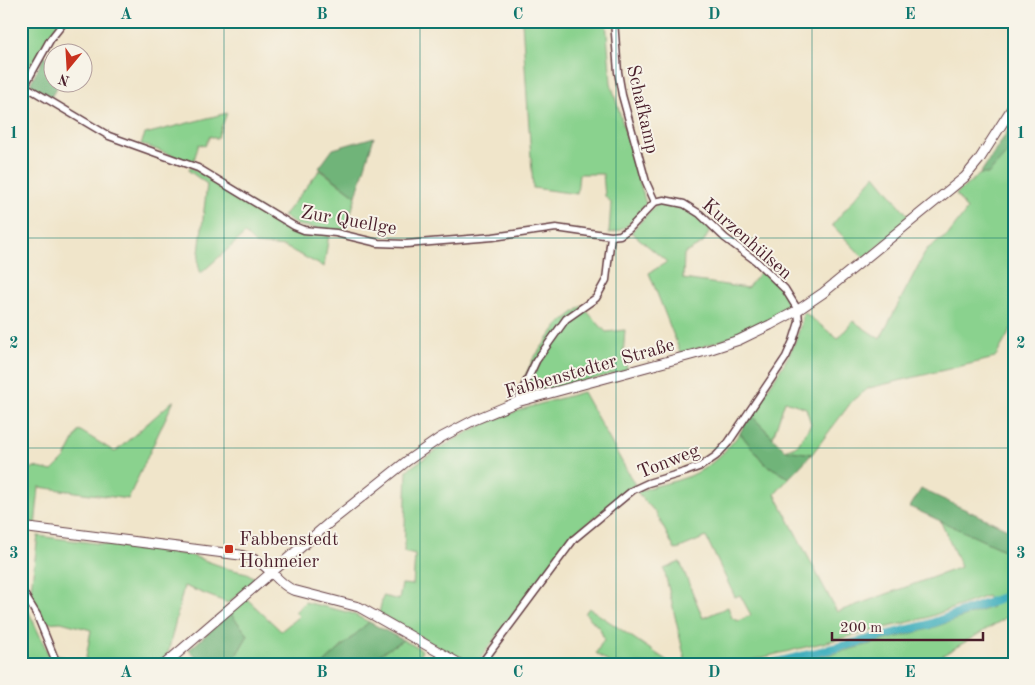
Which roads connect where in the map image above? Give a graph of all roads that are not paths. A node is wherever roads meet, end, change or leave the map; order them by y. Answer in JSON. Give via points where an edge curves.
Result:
{"nodes":[{"id":1,"x":65,"y":21,"type":"edge"},
{"id":2,"x":614,"y":21,"type":"edge"},
{"id":3,"x":23,"y":89,"type":"edge"},
{"id":4,"x":1013,"y":110,"type":"edge"},
{"id":5,"x":654,"y":202,"type":"junction"},
{"id":6,"x":611,"y":236,"type":"junction"},
{"id":7,"x":798,"y":310,"type":"junction"},
{"id":8,"x":517,"y":402,"type":"junction"},
{"id":9,"x":21,"y":527,"type":"edge"},
{"id":10,"x":271,"y":573,"type":"junction"},
{"id":11,"x":21,"y":589,"type":"edge"},
{"id":12,"x":57,"y":664,"type":"edge"},
{"id":13,"x":165,"y":664,"type":"edge"},
{"id":14,"x":460,"y":664,"type":"edge"},
{"id":15,"x":481,"y":664,"type":"edge"}],
"edges":[{"from":1,"to":3,"type":"street","via":[[50,40]]},
{"from":2,"to":5,"type":"street","name":"Schafkamp","via":[[622,95]]},
{"from":3,"to":6,"type":"street","name":"Zur Quellge","via":[[109,136],[198,168],[304,230],[336,233],[378,243],[406,244],[556,228]]},
{"from":4,"to":7,"type":"street","name":"Fabbenstedter Straße","via":[[965,177],[849,273]]},
{"from":5,"to":6,"type":"street","via":[[629,229]]},
{"from":5,"to":7,"type":"street","name":"Kurzenhülsen","via":[[664,200],[684,204],[700,214],[785,288]]},
{"from":6,"to":8,"type":"street","via":[[606,280],[596,298],[566,319],[536,361]]},
{"from":7,"to":8,"type":"street","name":"Fabbenstedter Straße","via":[[738,340],[702,352]]},
{"from":7,"to":15,"type":"street","name":"Tonweg","via":[[800,322],[786,357],[728,443],[701,466],[633,490],[574,539]]},
{"from":8,"to":10,"type":"street","name":"Fabbenstedter Straße","via":[[440,438],[406,461]]},
{"from":9,"to":10,"type":"street","via":[[240,555],[257,561]]},
{"from":10,"to":13,"type":"street","name":"Fabbenstedter Straße"},
{"from":10,"to":14,"type":"street","via":[[293,590],[359,607]]},
{"from":11,"to":12,"type":"street","via":[[37,615]]}]}
